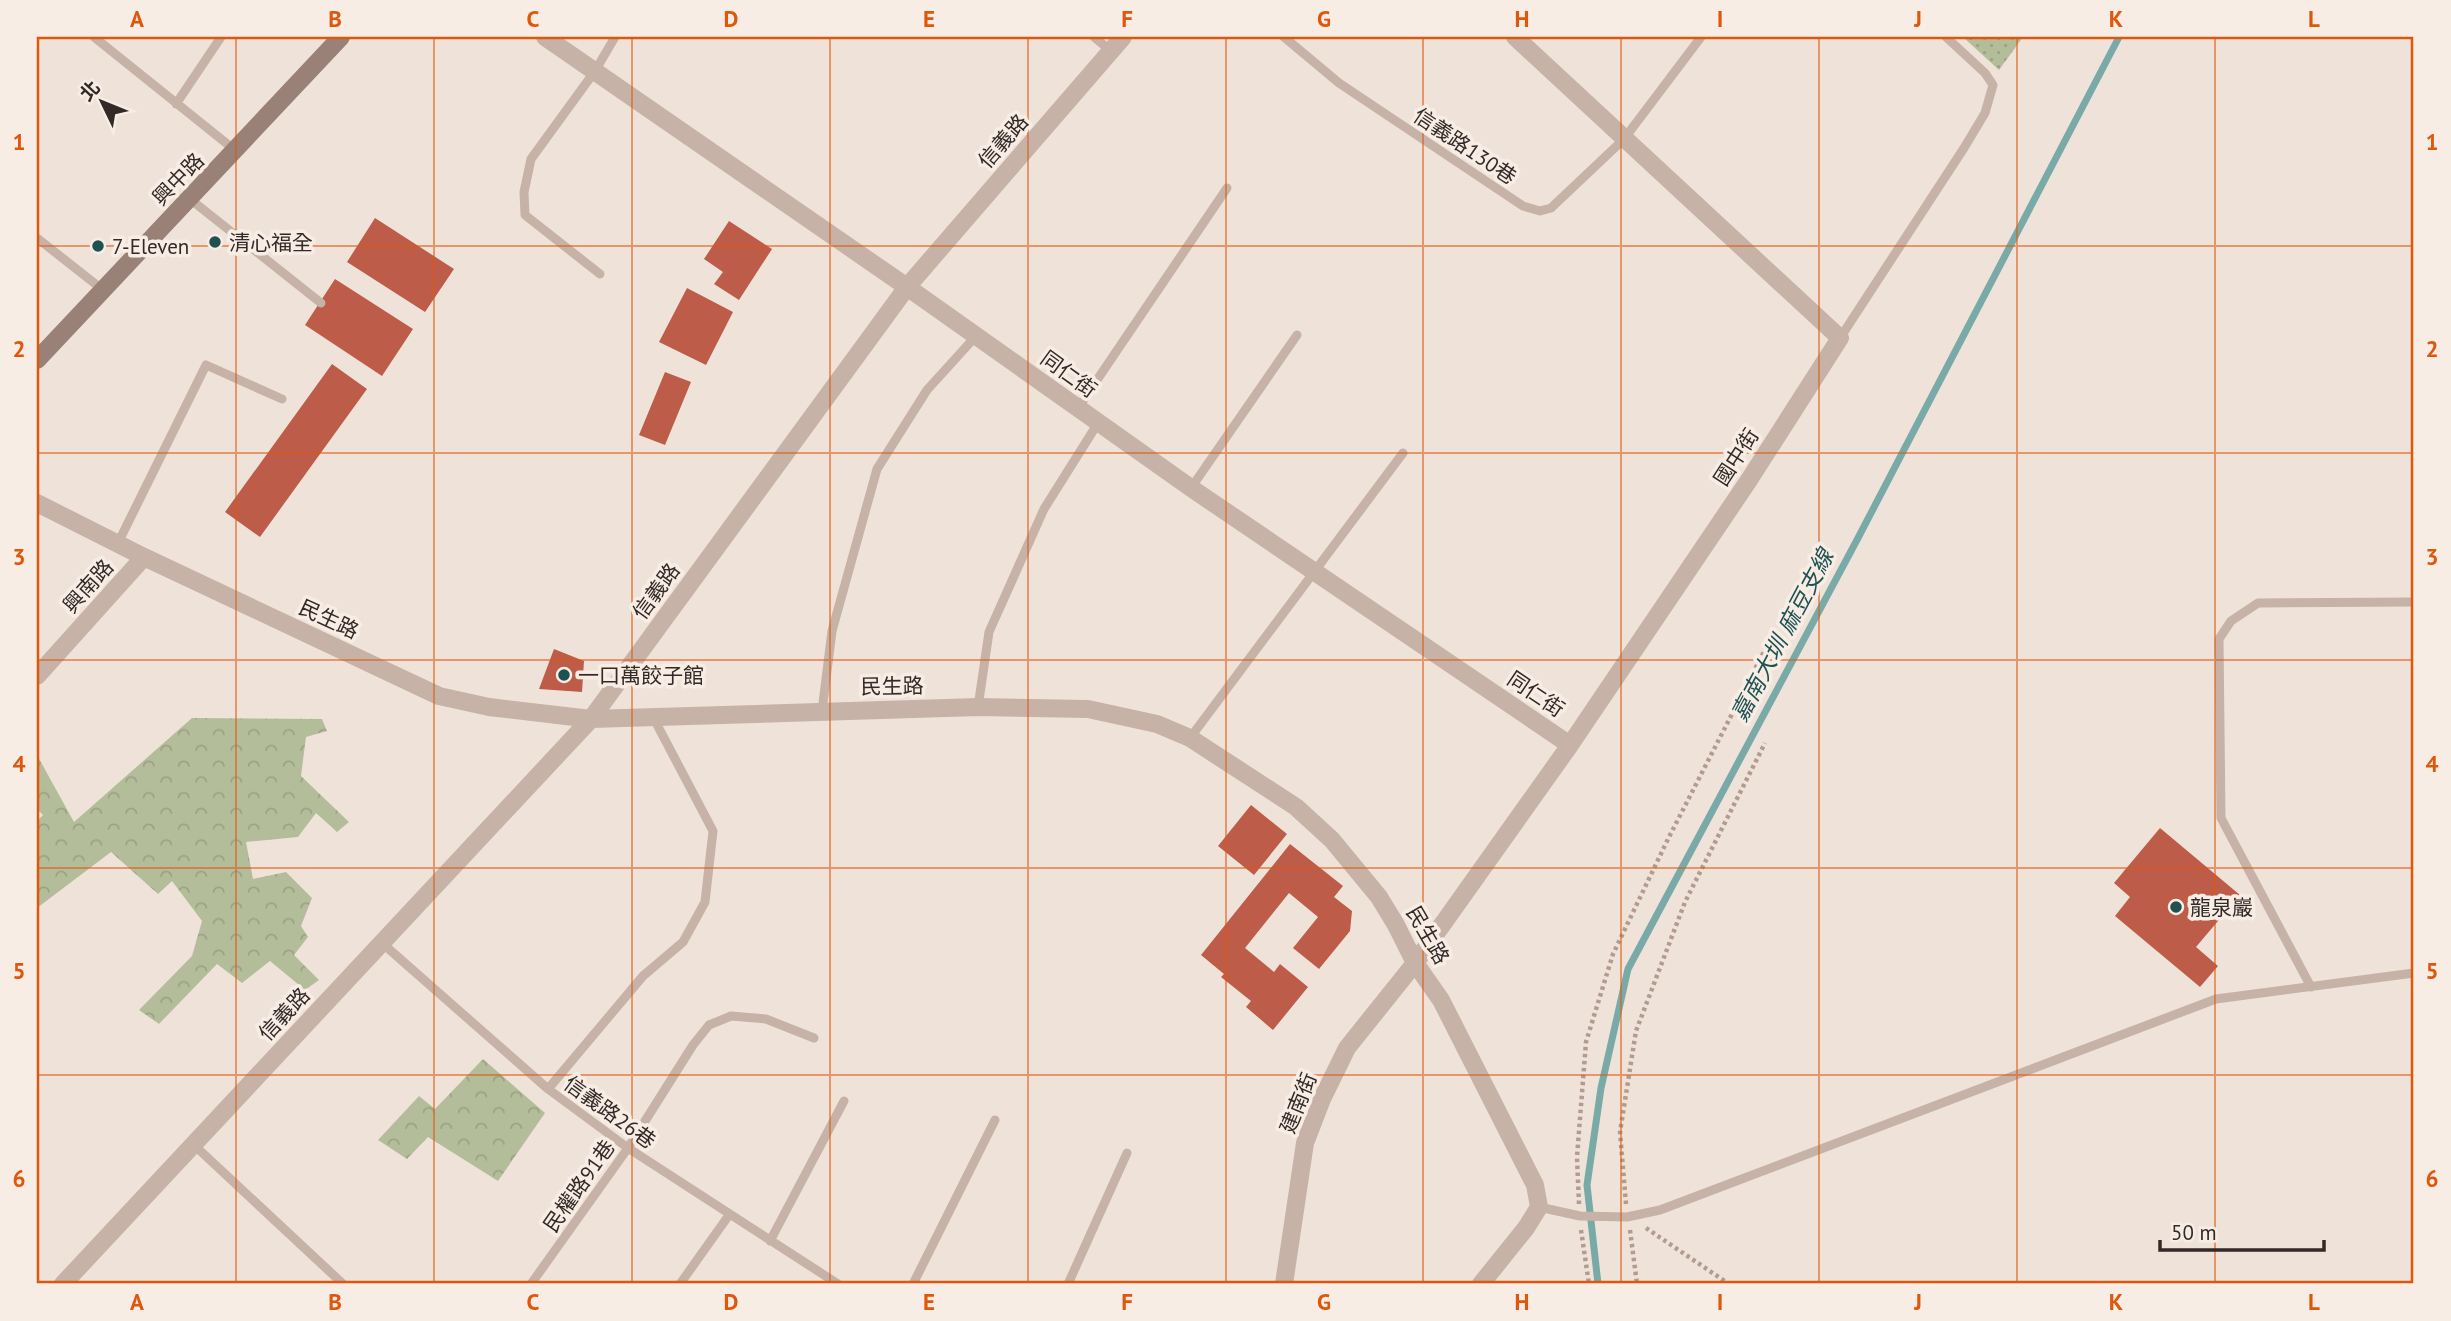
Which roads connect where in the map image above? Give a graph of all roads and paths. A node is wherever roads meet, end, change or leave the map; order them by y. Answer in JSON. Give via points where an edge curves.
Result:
{"nodes":[{"id":1,"x":94,"y":37,"type":"edge"},
{"id":2,"x":221,"y":37,"type":"edge"},
{"id":3,"x":341,"y":37,"type":"edge"},
{"id":4,"x":545,"y":37,"type":"edge"},
{"id":5,"x":615,"y":37,"type":"edge"},
{"id":6,"x":1094,"y":37,"type":"edge"},
{"id":7,"x":1123,"y":37,"type":"edge"},
{"id":8,"x":1284,"y":37,"type":"edge"},
{"id":9,"x":1515,"y":37,"type":"edge"},
{"id":10,"x":1701,"y":37,"type":"edge"},
{"id":11,"x":1946,"y":37,"type":"edge"},
{"id":12,"x":1111,"y":51,"type":"junction"},
{"id":13,"x":595,"y":71,"type":"junction"},
{"id":14,"x":176,"y":104,"type":"junction"},
{"id":15,"x":1625,"y":139,"type":"junction"},
{"id":16,"x":236,"y":151,"type":"junction"},
{"id":17,"x":1227,"y":188,"type":"dead end"},
{"id":18,"x":190,"y":199,"type":"junction"},
{"id":19,"x":37,"y":239,"type":"edge"},
{"id":20,"x":600,"y":274,"type":"dead end"},
{"id":21,"x":907,"y":286,"type":"junction"},
{"id":22,"x":103,"y":290,"type":"junction"},
{"id":23,"x":321,"y":303,"type":"dead end"},
{"id":24,"x":1297,"y":335,"type":"dead end"},
{"id":25,"x":976,"y":336,"type":"junction"},
{"id":26,"x":1840,"y":338,"type":"junction"},
{"id":27,"x":37,"y":360,"type":"edge"},
{"id":28,"x":282,"y":399,"type":"dead end"},
{"id":29,"x":1078,"y":408,"type":"junction"},
{"id":30,"x":1098,"y":423,"type":"junction"},
{"id":31,"x":1403,"y":453,"type":"dead end"},
{"id":32,"x":1191,"y":488,"type":"junction"},
{"id":33,"x":37,"y":503,"type":"edge"},
{"id":34,"x":118,"y":543,"type":"junction"},
{"id":35,"x":144,"y":557,"type":"junction"},
{"id":36,"x":1315,"y":572,"type":"junction"},
{"id":37,"x":2414,"y":603,"type":"edge"},
{"id":38,"x":1775,"y":630,"type":"dead end"},
{"id":39,"x":37,"y":676,"type":"edge"},
{"id":40,"x":978,"y":707,"type":"junction"},
{"id":41,"x":822,"y":711,"type":"junction"},
{"id":42,"x":652,"y":715,"type":"junction"},
{"id":43,"x":591,"y":719,"type":"junction"},
{"id":44,"x":1190,"y":738,"type":"junction"},
{"id":45,"x":1765,"y":743,"type":"dead end"},
{"id":46,"x":1570,"y":745,"type":"junction"},
{"id":47,"x":382,"y":943,"type":"junction"},
{"id":48,"x":1415,"y":963,"type":"junction"},
{"id":49,"x":2414,"y":973,"type":"edge"},
{"id":50,"x":2311,"y":986,"type":"junction"},
{"id":51,"x":814,"y":1038,"type":"dead end"},
{"id":52,"x":548,"y":1089,"type":"junction"},
{"id":53,"x":844,"y":1101,"type":"dead end"},
{"id":54,"x":995,"y":1120,"type":"dead end"},
{"id":55,"x":194,"y":1145,"type":"junction"},
{"id":56,"x":628,"y":1148,"type":"junction"},
{"id":57,"x":1127,"y":1153,"type":"dead end"},
{"id":58,"x":1539,"y":1207,"type":"junction"},
{"id":59,"x":729,"y":1215,"type":"junction"},
{"id":60,"x":1580,"y":1216,"type":"junction"},
{"id":61,"x":1627,"y":1217,"type":"junction"},
{"id":62,"x":770,"y":1241,"type":"junction"},
{"id":63,"x":63,"y":1284,"type":"edge"},
{"id":64,"x":343,"y":1284,"type":"edge"},
{"id":65,"x":531,"y":1284,"type":"edge"},
{"id":66,"x":680,"y":1284,"type":"edge"},
{"id":67,"x":838,"y":1284,"type":"edge"},
{"id":68,"x":913,"y":1284,"type":"edge"},
{"id":69,"x":1068,"y":1284,"type":"edge"},
{"id":70,"x":1284,"y":1284,"type":"edge"},
{"id":71,"x":1481,"y":1284,"type":"edge"},
{"id":72,"x":1589,"y":1284,"type":"edge"},
{"id":73,"x":1637,"y":1284,"type":"edge"},
{"id":74,"x":1729,"y":1284,"type":"edge"}],
"edges":[{"from":1,"to":14,"type":"lane","name":"興中路"},
{"from":2,"to":14,"type":"lane"},
{"from":3,"to":16,"type":"main road","name":"興中路"},
{"from":4,"to":13,"type":"street","name":"同仁街"},
{"from":5,"to":13,"type":"lane"},
{"from":6,"to":12,"type":"lane"},
{"from":7,"to":12,"type":"street","name":"信義路"},
{"from":8,"to":15,"type":"lane","name":"信義路130巷","via":[[1339,83],[1523,206],[1540,211],[1551,208]]},
{"from":9,"to":15,"type":"street"},
{"from":10,"to":15,"type":"lane","name":"信義路130巷"},
{"from":11,"to":26,"type":"lane","via":[[1985,73],[1993,85],[1990,101]]},
{"from":12,"to":21,"type":"street","name":"信義路"},
{"from":13,"to":20,"type":"lane","via":[[531,159],[524,192],[525,215]]},
{"from":13,"to":21,"type":"street","name":"同仁街"},
{"from":14,"to":16,"type":"lane","name":"興中路"},
{"from":15,"to":26,"type":"street"},
{"from":16,"to":18,"type":"main road","name":"興中路"},
{"from":17,"to":29,"type":"lane"},
{"from":18,"to":22,"type":"main road","name":"興中路"},
{"from":18,"to":23,"type":"lane"},
{"from":19,"to":22,"type":"lane"},
{"from":21,"to":25,"type":"street","name":"同仁街"},
{"from":21,"to":43,"type":"street","name":"信義路"},
{"from":22,"to":27,"type":"main road","name":"興中路"},
{"from":24,"to":32,"type":"lane"},
{"from":25,"to":29,"type":"street","name":"同仁街"},
{"from":25,"to":41,"type":"lane","via":[[927,390],[877,469],[832,631]]},
{"from":26,"to":46,"type":"street","name":"國中街"},
{"from":28,"to":34,"type":"lane","via":[[206,365]]},
{"from":29,"to":30,"type":"street","name":"同仁街"},
{"from":30,"to":32,"type":"street","name":"同仁街"},
{"from":30,"to":40,"type":"lane","via":[[1044,509],[989,632]]},
{"from":31,"to":36,"type":"lane"},
{"from":32,"to":36,"type":"street","name":"同仁街"},
{"from":33,"to":34,"type":"street","name":"民生路"},
{"from":34,"to":35,"type":"street","name":"民生路"},
{"from":35,"to":39,"type":"street","name":"興南路"},
{"from":35,"to":43,"type":"street","name":"民生路","via":[[439,695],[489,707]]},
{"from":36,"to":44,"type":"lane"},
{"from":36,"to":46,"type":"street","name":"同仁街"},
{"from":37,"to":50,"type":"lane","via":[[2258,603],[2231,621],[2219,639],[2221,818]]},
{"from":38,"to":60,"type":"path","via":[[1613,954],[1586,1042],[1577,1157]]},
{"from":40,"to":41,"type":"street","name":"民生路"},
{"from":40,"to":44,"type":"street","name":"民生路","via":[[1088,709],[1157,724]]},
{"from":41,"to":42,"type":"street","name":"民生路"},
{"from":42,"to":43,"type":"street","name":"民生路"},
{"from":42,"to":52,"type":"lane","via":[[713,831],[705,902],[683,942],[643,976]]},
{"from":43,"to":47,"type":"street","name":"信義路"},
{"from":44,"to":48,"type":"street","name":"民生路","via":[[1296,807],[1332,840],[1379,897]]},
{"from":45,"to":61,"type":"path","via":[[1685,902],[1636,1031],[1620,1132]]},
{"from":46,"to":48,"type":"street","name":"國中街"},
{"from":47,"to":52,"type":"lane","name":"信義路26巷"},
{"from":47,"to":55,"type":"street","name":"信義路"},
{"from":48,"to":58,"type":"street","name":"民生路","via":[[1441,1000],[1535,1185]]},
{"from":48,"to":70,"type":"street","name":"建南街","via":[[1347,1048],[1322,1099],[1305,1143]]},
{"from":49,"to":50,"type":"lane"},
{"from":50,"to":61,"type":"lane","via":[[2216,999],[1673,1205]]},
{"from":51,"to":56,"type":"lane","name":"民權路91巷","via":[[766,1019],[731,1016],[709,1025]]},
{"from":52,"to":56,"type":"lane","name":"信義路26巷"},
{"from":53,"to":62,"type":"lane"},
{"from":54,"to":68,"type":"lane"},
{"from":55,"to":63,"type":"street","name":"信義路"},
{"from":55,"to":64,"type":"lane"},
{"from":56,"to":59,"type":"lane","name":"信義路26巷"},
{"from":56,"to":65,"type":"lane","name":"民權路91巷"},
{"from":57,"to":69,"type":"lane"},
{"from":58,"to":60,"type":"lane"},
{"from":58,"to":71,"type":"street"},
{"from":59,"to":62,"type":"lane","name":"信義路26巷"},
{"from":59,"to":66,"type":"lane"},
{"from":60,"to":61,"type":"lane"},
{"from":60,"to":72,"type":"path"},
{"from":61,"to":73,"type":"path"},
{"from":61,"to":74,"type":"path"},
{"from":62,"to":67,"type":"lane","name":"信義路26巷"}]}
